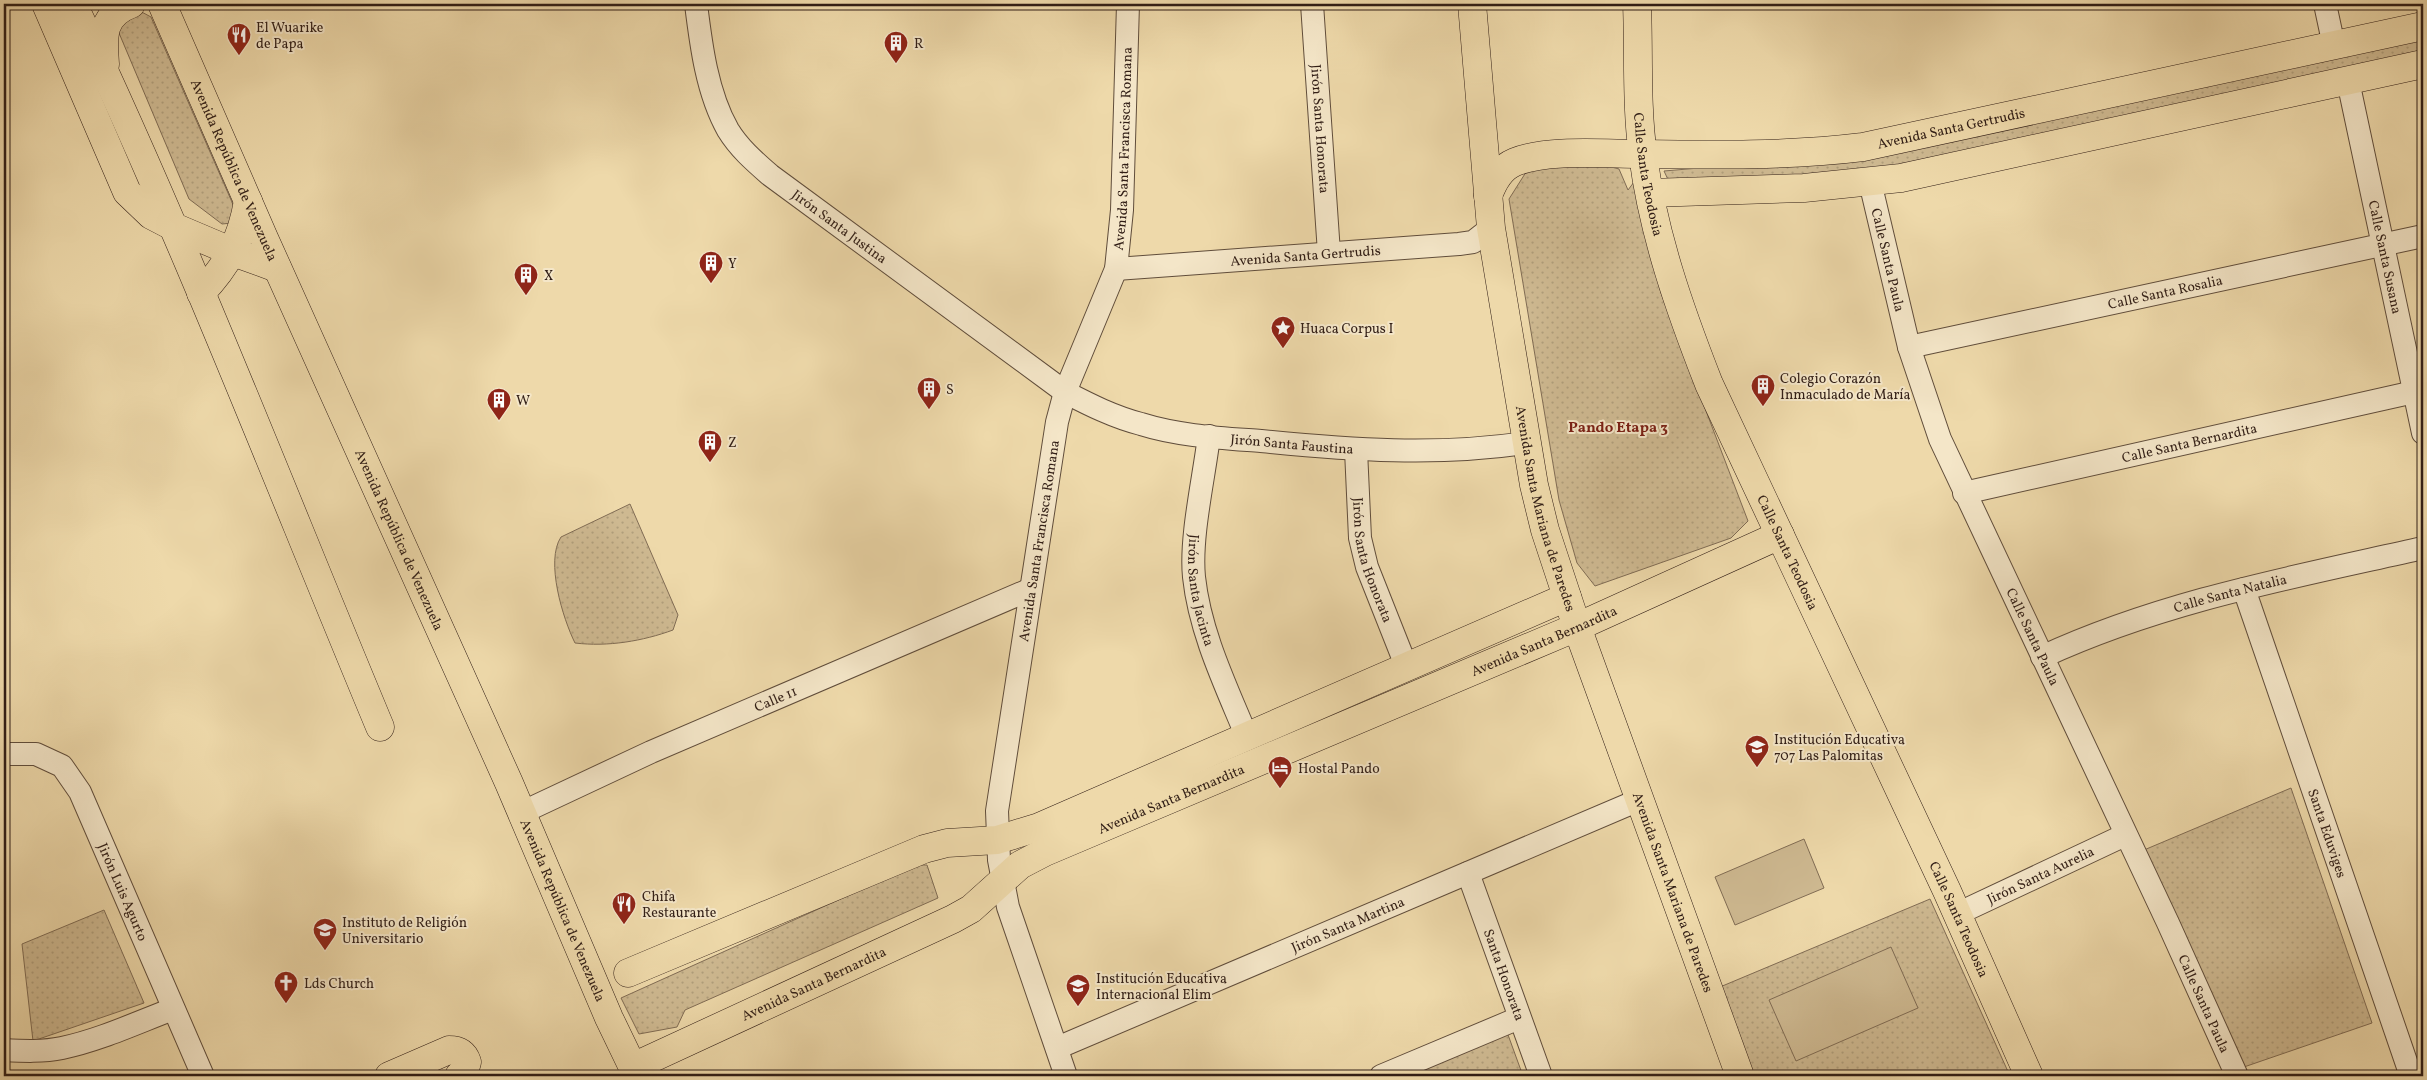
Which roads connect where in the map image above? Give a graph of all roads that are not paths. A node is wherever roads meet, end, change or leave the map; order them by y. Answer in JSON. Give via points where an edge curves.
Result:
{"nodes":[{"id":1,"x":46,"y":4,"type":"edge"},
{"id":2,"x":73,"y":4,"type":"edge"},
{"id":3,"x":131,"y":4,"type":"edge"},
{"id":4,"x":696,"y":4,"type":"edge"},
{"id":5,"x":1128,"y":4,"type":"edge"},
{"id":6,"x":1312,"y":4,"type":"edge"},
{"id":7,"x":1472,"y":4,"type":"edge"},
{"id":8,"x":1637,"y":4,"type":"edge"},
{"id":9,"x":2325,"y":4,"type":"edge"},
{"id":10,"x":159,"y":8,"type":"edge"},
{"id":11,"x":2423,"y":26,"type":"edge"},
{"id":12,"x":2334,"y":46,"type":"junction"},
{"id":13,"x":2423,"y":64,"type":"edge"},
{"id":14,"x":106,"y":71,"type":"junction"},
{"id":15,"x":2348,"y":81,"type":"junction"},
{"id":16,"x":1643,"y":154,"type":"junction"},
{"id":17,"x":1870,"y":182,"type":"junction"},
{"id":18,"x":1650,"y":194,"type":"junction"},
{"id":19,"x":1488,"y":196,"type":"junction"},
{"id":20,"x":248,"y":201,"type":"junction"},
{"id":21,"x":174,"y":227,"type":"junction"},
{"id":22,"x":1491,"y":228,"type":"junction"},
{"id":23,"x":2423,"y":236,"type":"edge"},
{"id":24,"x":2383,"y":245,"type":"junction"},
{"id":25,"x":233,"y":252,"type":"junction"},
{"id":26,"x":1329,"y":253,"type":"junction"},
{"id":27,"x":278,"y":268,"type":"junction"},
{"id":28,"x":1116,"y":269,"type":"junction"},
{"id":29,"x":201,"y":294,"type":"junction"},
{"id":30,"x":1909,"y":347,"type":"junction"},
{"id":31,"x":1065,"y":392,"type":"junction"},
{"id":32,"x":2414,"y":392,"type":"junction"},
{"id":33,"x":2423,"y":433,"type":"edge"},
{"id":34,"x":1209,"y":436,"type":"junction"},
{"id":35,"x":1526,"y":443,"type":"junction"},
{"id":36,"x":1356,"y":450,"type":"junction"},
{"id":37,"x":1964,"y":494,"type":"junction"},
{"id":38,"x":1780,"y":535,"type":"junction"},
{"id":39,"x":2423,"y":548,"type":"edge"},
{"id":40,"x":1030,"y":589,"type":"junction"},
{"id":41,"x":2244,"y":589,"type":"junction"},
{"id":42,"x":1567,"y":596,"type":"junction"},
{"id":43,"x":1577,"y":628,"type":"junction"},
{"id":44,"x":2042,"y":657,"type":"junction"},
{"id":45,"x":1407,"y":668,"type":"junction"},
{"id":46,"x":380,"y":727,"type":"dead end"},
{"id":47,"x":1247,"y":737,"type":"junction"},
{"id":48,"x":4,"y":754,"type":"edge"},
{"id":49,"x":1640,"y":800,"type":"junction"},
{"id":50,"x":521,"y":813,"type":"junction"},
{"id":51,"x":2125,"y":835,"type":"junction"},
{"id":52,"x":997,"y":840,"type":"junction"},
{"id":53,"x":1468,"y":873,"type":"junction"},
{"id":54,"x":1002,"y":880,"type":"junction"},
{"id":55,"x":1957,"y":914,"type":"junction"},
{"id":56,"x":628,"y":973,"type":"dead end"},
{"id":57,"x":172,"y":1009,"type":"junction"},
{"id":58,"x":1519,"y":1018,"type":"junction"},
{"id":59,"x":1057,"y":1048,"type":"junction"},
{"id":60,"x":4,"y":1050,"type":"edge"},
{"id":61,"x":635,"y":1072,"type":"edge"},
{"id":62,"x":203,"y":1076,"type":"edge"},
{"id":63,"x":389,"y":1076,"type":"edge"},
{"id":64,"x":459,"y":1076,"type":"edge"},
{"id":65,"x":1066,"y":1076,"type":"edge"},
{"id":66,"x":1381,"y":1076,"type":"edge"},
{"id":67,"x":1541,"y":1076,"type":"edge"},
{"id":68,"x":1740,"y":1076,"type":"edge"},
{"id":69,"x":2029,"y":1076,"type":"edge"},
{"id":70,"x":2237,"y":1076,"type":"edge"},
{"id":71,"x":2411,"y":1076,"type":"edge"}],
"edges":[{"from":1,"to":21,"type":"main road","via":[[127,192],[151,215]]},
{"from":2,"to":14,"type":"main road"},
{"from":3,"to":14,"type":"main road","via":[[111,16],[106,27]]},
{"from":4,"to":31,"type":"street","name":"Jirón Santa Justina","via":[[716,102],[729,130],[746,154]]},
{"from":5,"to":28,"type":"street","name":"Avenida Santa Francisca Romana","via":[[1122,210]]},
{"from":6,"to":26,"type":"street","name":"Jirón Santa Honorata"},
{"from":7,"to":19,"type":"main road","name":"Avenida Santa Mariana de Paredes"},
{"from":8,"to":16,"type":"main road","name":"Calle Santa Teodosia"},
{"from":9,"to":12,"type":"street"},
{"from":10,"to":20,"type":"main road","name":"Avenida República de Venezuela"},
{"from":11,"to":12,"type":"main road","name":"Avenida Santa Gertrudis"},
{"from":12,"to":16,"type":"main road","name":"Avenida Santa Gertrudis","via":[[1863,147],[1796,153]]},
{"from":13,"to":15,"type":"main road"},
{"from":14,"to":21,"type":"main road"},
{"from":15,"to":17,"type":"main road"},
{"from":15,"to":24,"type":"street","name":"Calle Santa Susana"},
{"from":16,"to":18,"type":"main road","name":"Calle Santa Teodosia"},
{"from":16,"to":19,"type":"main road","name":"Avenida Santa Gertrudis","via":[[1526,158],[1502,170]]},
{"from":17,"to":18,"type":"main road"},
{"from":17,"to":30,"type":"street","name":"Calle Santa Paula"},
{"from":18,"to":38,"type":"main road","name":"Calle Santa Teodosia","via":[[1687,329],[1709,384]]},
{"from":19,"to":22,"type":"main road","name":"Avenida Santa Mariana de Paredes"},
{"from":20,"to":25,"type":"main road"},
{"from":20,"to":27,"type":"main road","name":"Avenida República de Venezuela"},
{"from":21,"to":25,"type":"main road"},
{"from":21,"to":29,"type":"main road"},
{"from":22,"to":26,"type":"street","name":"Avenida Santa Gertrudis","via":[[1473,242]]},
{"from":22,"to":35,"type":"main road","name":"Avenida Santa Mariana de Paredes"},
{"from":23,"to":24,"type":"street","name":"Calle Santa Rosalia"},
{"from":24,"to":30,"type":"street","name":"Calle Santa Rosalia"},
{"from":24,"to":32,"type":"street","name":"Calle Santa Susana"},
{"from":25,"to":27,"type":"main road"},
{"from":25,"to":29,"type":"main road"},
{"from":26,"to":28,"type":"street","name":"Avenida Santa Gertrudis"},
{"from":27,"to":50,"type":"main road","name":"Avenida República de Venezuela"},
{"from":28,"to":31,"type":"street","name":"Avenida Santa Francisca Romana"},
{"from":29,"to":46,"type":"main road"},
{"from":30,"to":37,"type":"street","name":"Calle Santa Paula","via":[[1940,439]]},
{"from":31,"to":34,"type":"street","name":"Jirón Santa Faustina","via":[[1100,410],[1143,425]]},
{"from":31,"to":40,"type":"street","name":"Avenida Santa Francisca Romana","via":[[1057,422]]},
{"from":32,"to":33,"type":"street","name":"Calle Santa Susana"},
{"from":32,"to":37,"type":"street","name":"Calle Santa Bernardita"},
{"from":34,"to":36,"type":"street","name":"Jirón Santa Faustina"},
{"from":34,"to":47,"type":"street","name":"Jirón Santa Jacinta","via":[[1195,542],[1194,576],[1200,614]]},
{"from":35,"to":36,"type":"street","name":"Jirón Santa Faustina","via":[[1416,452]]},
{"from":35,"to":42,"type":"main road","name":"Avenida Santa Mariana de Paredes","via":[[1545,530]]},
{"from":36,"to":45,"type":"street","name":"Jirón Santa Honorata","via":[[1360,538],[1367,567]]},
{"from":37,"to":44,"type":"street","name":"Calle Santa Paula"},
{"from":38,"to":43,"type":"main road","name":"Avenida Santa Bernardita"},
{"from":38,"to":55,"type":"main road","name":"Calle Santa Teodosia"},
{"from":39,"to":41,"type":"street","name":"Calle Santa Natalia"},
{"from":40,"to":50,"type":"street","name":"Calle 11","via":[[651,752]]},
{"from":40,"to":52,"type":"street","name":"Avenida Santa Francisca Romana","via":[[997,812]]},
{"from":41,"to":44,"type":"street","name":"Calle Santa Natalia","via":[[2138,618]]},
{"from":41,"to":71,"type":"street","name":"Santa Eduviges"},
{"from":42,"to":43,"type":"main road","name":"Avenida Santa Mariana de Paredes"},
{"from":42,"to":45,"type":"main road","name":"Avenida Santa Bernardita"},
{"from":43,"to":49,"type":"main road","name":"Avenida Santa Mariana de Paredes"},
{"from":43,"to":54,"type":"main road","name":"Avenida Santa Bernardita","via":[[1045,852],[1020,865]]},
{"from":44,"to":51,"type":"street","name":"Calle Santa Paula"},
{"from":45,"to":47,"type":"main road","name":"Avenida Santa Bernardita"},
{"from":47,"to":52,"type":"main road","name":"Avenida Santa Bernardita","via":[[1039,828]]},
{"from":48,"to":57,"type":"street","name":"Jirón Luis Agurto","via":[[36,754],[62,766],[80,792]]},
{"from":49,"to":53,"type":"street","name":"Jirón Santa Martina"},
{"from":49,"to":68,"type":"main road","name":"Avenida Santa Mariana de Paredes"},
{"from":50,"to":61,"type":"main road","name":"Avenida República de Venezuela"},
{"from":51,"to":55,"type":"street","name":"Jirón Santa Aurelia"},
{"from":51,"to":70,"type":"street","name":"Calle Santa Paula"},
{"from":52,"to":54,"type":"street","name":"Avenida Santa Francisca Romana"},
{"from":52,"to":56,"type":"main road","name":"Avenida Santa Bernardita","via":[[924,848]]},
{"from":53,"to":58,"type":"street","name":"Santa Honorata"},
{"from":53,"to":59,"type":"street","name":"Jirón Santa Martina"},
{"from":54,"to":59,"type":"street","name":"Avenida Santa Francisca Romana","via":[[1016,933]]},
{"from":54,"to":61,"type":"main road","name":"Avenida Santa Bernardita","via":[[971,909],[953,919]]},
{"from":55,"to":69,"type":"main road","name":"Calle Santa Teodosia"},
{"from":57,"to":60,"type":"street","via":[[61,1048]]},
{"from":57,"to":62,"type":"street","name":"Jirón Luis Agurto"},
{"from":58,"to":66,"type":"street"},
{"from":58,"to":67,"type":"street","name":"Santa Honorata"},
{"from":59,"to":65,"type":"street","name":"Avenida Santa Francisca Romana"},
{"from":63,"to":64,"type":"main road","via":[[455,1050],[462,1052],[466,1062],[464,1072]]}]}
